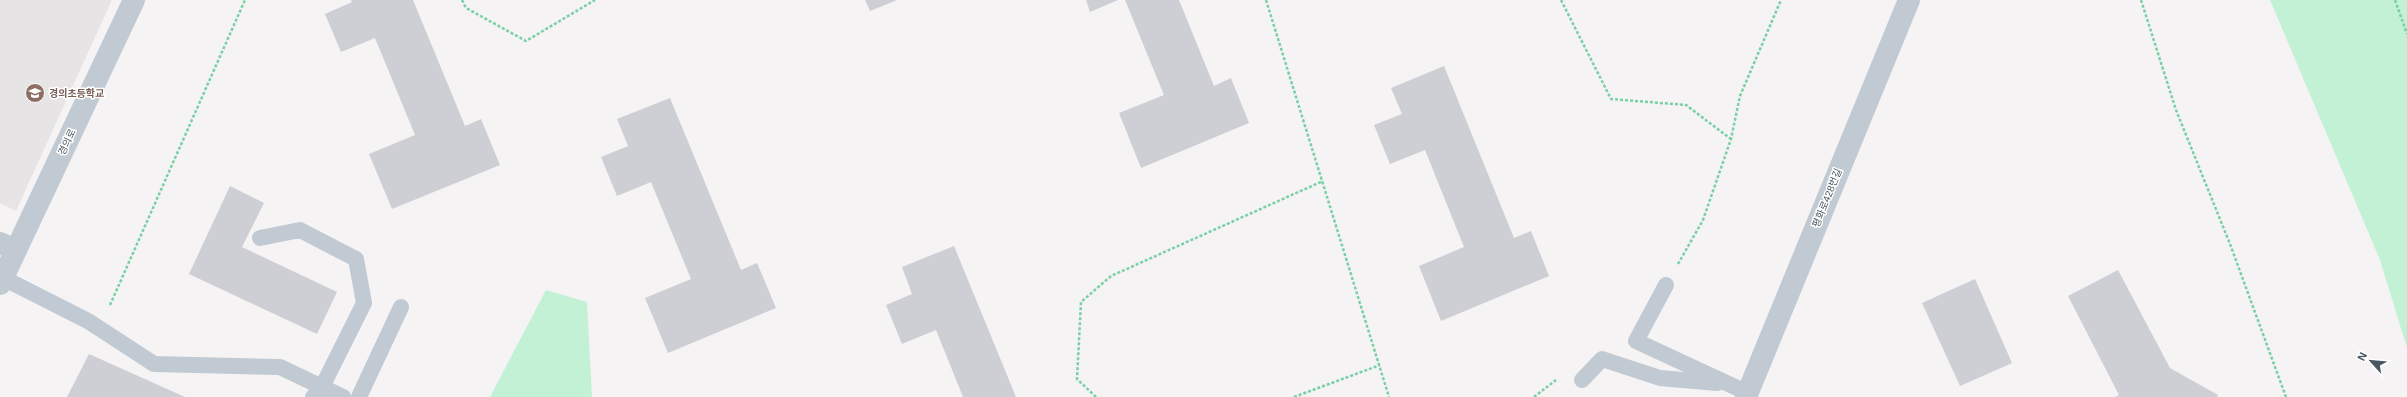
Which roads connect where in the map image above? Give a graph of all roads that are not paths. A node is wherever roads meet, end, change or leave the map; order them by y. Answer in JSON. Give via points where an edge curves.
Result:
{"nodes":[{"id":1,"x":134,"y":0,"type":"edge"},
{"id":2,"x":1909,"y":0,"type":"edge"},
{"id":3,"x":260,"y":238,"type":"dead end"},
{"id":4,"x":8,"y":247,"type":"edge"},
{"id":5,"x":1,"y":281,"type":"edge"},
{"id":6,"x":1666,"y":285,"type":"road end"},
{"id":7,"x":401,"y":307,"type":"dead end"},
{"id":8,"x":1582,"y":380,"type":"dead end"},
{"id":9,"x":318,"y":392,"type":"edge"},
{"id":10,"x":1741,"y":392,"type":"edge"},
{"id":11,"x":343,"y":397,"type":"edge"},
{"id":12,"x":359,"y":397,"type":"edge"}],
"edges":[{"from":1,"to":4,"type":"street","name":"경의로"},
{"from":2,"to":10,"type":"street","name":"평화로428번길"},
{"from":3,"to":9,"type":"lane","via":[[300,230],[356,259],[364,303]]},
{"from":4,"to":5,"type":"street","name":"경의로"},
{"from":5,"to":9,"type":"lane","via":[[100,329],[154,364],[280,367]]},
{"from":6,"to":10,"type":"lane","via":[[1636,342]]},
{"from":7,"to":12,"type":"lane"},
{"from":8,"to":10,"type":"lane","via":[[1602,359],[1660,378]]},
{"from":9,"to":11,"type":"lane"}]}
